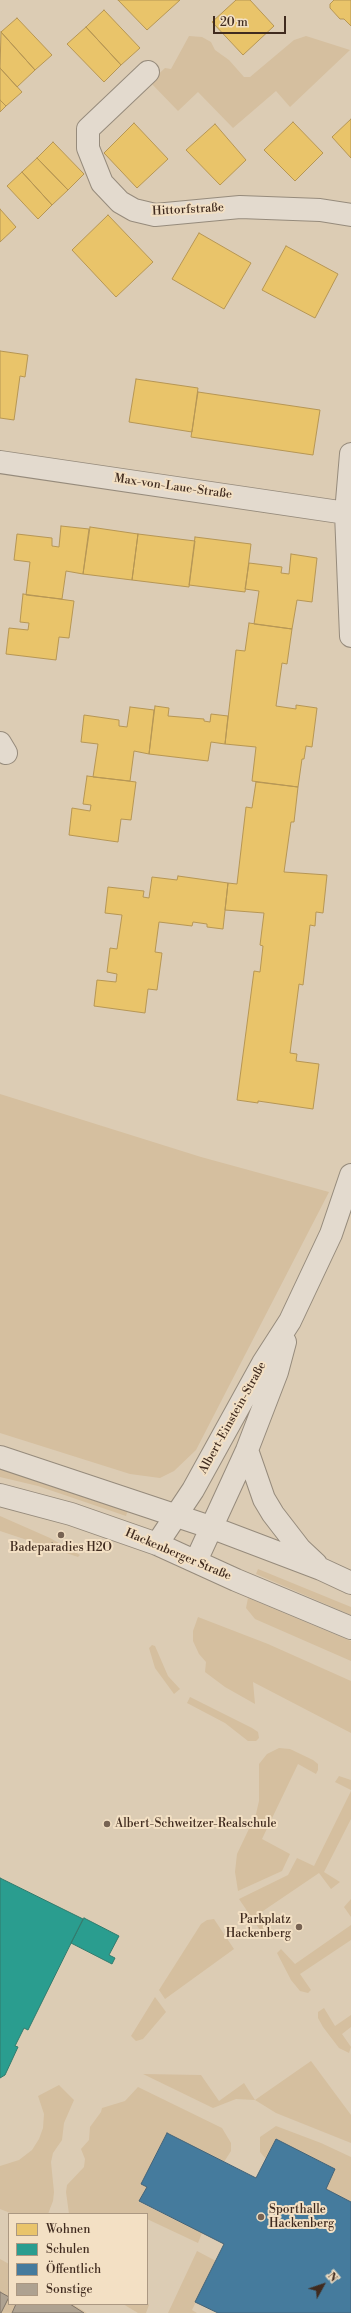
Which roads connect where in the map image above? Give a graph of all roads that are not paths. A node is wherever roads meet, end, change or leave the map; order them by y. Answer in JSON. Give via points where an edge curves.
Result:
{"nodes":[{"id":1,"x":148,"y":72,"type":"dead end"},
{"id":2,"x":351,"y":215,"type":"edge"},
{"id":3,"x":351,"y":454,"type":"edge"},
{"id":4,"x":0,"y":462,"type":"edge"},
{"id":5,"x":346,"y":513,"type":"junction"},
{"id":6,"x":351,"y":636,"type":"edge"},
{"id":7,"x":351,"y":1175,"type":"edge"},
{"id":8,"x":290,"y":1322,"type":"junction"},
{"id":9,"x":247,"y":1450,"type":"junction"},
{"id":10,"x":0,"y":1457,"type":"edge"},
{"id":11,"x":0,"y":1495,"type":"edge"},
{"id":12,"x":175,"y":1515,"type":"junction"},
{"id":13,"x":213,"y":1528,"type":"junction"},
{"id":14,"x":157,"y":1544,"type":"junction"},
{"id":15,"x":196,"y":1561,"type":"junction"},
{"id":16,"x":321,"y":1569,"type":"junction"},
{"id":17,"x":351,"y":1583,"type":"edge"},
{"id":18,"x":351,"y":1628,"type":"edge"}],
"edges":[{"from":1,"to":2,"type":"street","name":"Hittorfstraße","via":[[88,129],[88,148],[102,183],[120,202],[134,210],[155,215],[240,207],[320,210]]},
{"from":3,"to":5,"type":"street"},
{"from":4,"to":5,"type":"street","name":"Max-von-Laue-Straße"},
{"from":5,"to":6,"type":"street"},
{"from":7,"to":8,"type":"street","name":"Albert-Einstein-Straße","via":[[331,1234]]},
{"from":8,"to":9,"type":"street","name":"Albert-Einstein-Straße","via":[[277,1372]]},
{"from":8,"to":12,"type":"street","name":"Albert-Einstein-Straße","via":[[263,1363],[193,1490]]},
{"from":9,"to":13,"type":"street","name":"Albert-Einstein-Straße"},
{"from":9,"to":16,"type":"street","via":[[264,1499],[273,1514],[300,1548]]},
{"from":10,"to":12,"type":"street"},
{"from":11,"to":14,"type":"street","name":"Hackenberger Straße","via":[[71,1514]]},
{"from":12,"to":13,"type":"street"},
{"from":12,"to":14,"type":"street","name":"Albert-Einstein-Straße"},
{"from":13,"to":15,"type":"street","name":"Albert-Einstein-Straße"},
{"from":13,"to":16,"type":"street"},
{"from":14,"to":15,"type":"street","name":"Hackenberger Straße"},
{"from":15,"to":18,"type":"street","name":"Hackenberger Straße"},
{"from":16,"to":17,"type":"street"}]}
